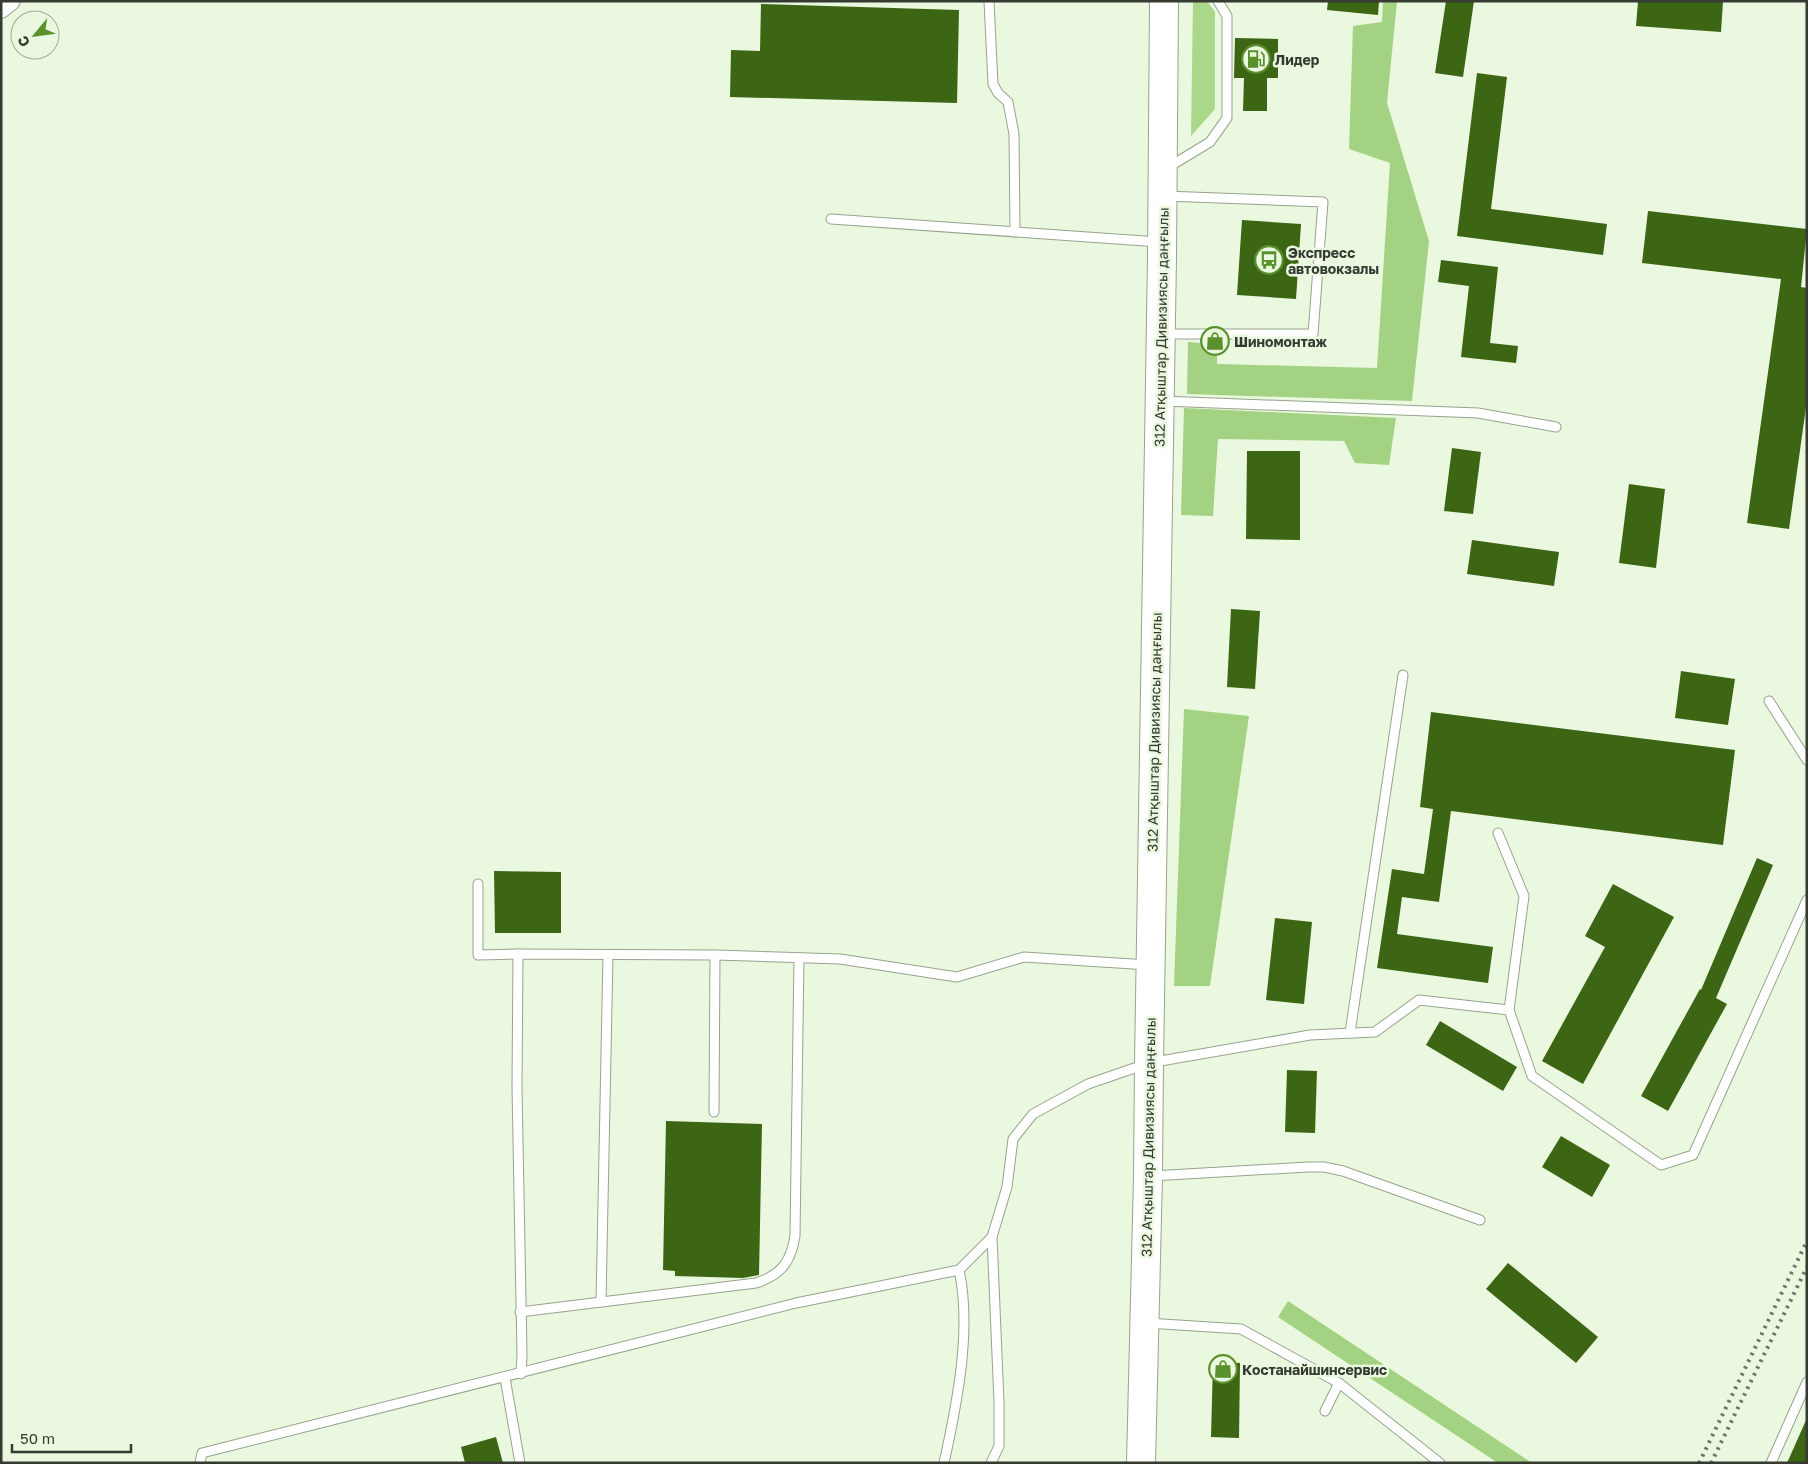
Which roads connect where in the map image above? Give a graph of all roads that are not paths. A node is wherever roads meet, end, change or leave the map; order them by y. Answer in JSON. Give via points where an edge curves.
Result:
{"nodes":[{"id":1,"x":11,"y":1,"type":"edge"},
{"id":2,"x":989,"y":1,"type":"edge"},
{"id":3,"x":1164,"y":1,"type":"edge"},
{"id":4,"x":1218,"y":1,"type":"edge"},
{"id":5,"x":1,"y":8,"type":"edge"},
{"id":6,"x":1163,"y":184,"type":"junction"},
{"id":7,"x":831,"y":220,"type":"dead end"},
{"id":8,"x":1014,"y":232,"type":"junction"},
{"id":9,"x":1162,"y":242,"type":"junction"},
{"id":10,"x":1161,"y":334,"type":"junction"},
{"id":11,"x":1160,"y":400,"type":"junction"},
{"id":12,"x":1556,"y":428,"type":"dead end"},
{"id":13,"x":1403,"y":675,"type":"dead end"},
{"id":14,"x":1769,"y":702,"type":"dead end"},
{"id":15,"x":1807,"y":760,"type":"edge"},
{"id":16,"x":1498,"y":833,"type":"dead end"},
{"id":17,"x":478,"y":884,"type":"dead end"},
{"id":18,"x":1807,"y":900,"type":"edge"},
{"id":19,"x":518,"y":954,"type":"junction"},
{"id":20,"x":608,"y":955,"type":"junction"},
{"id":21,"x":715,"y":955,"type":"junction"},
{"id":22,"x":799,"y":958,"type":"junction"},
{"id":23,"x":1150,"y":965,"type":"junction"},
{"id":24,"x":1510,"y":1010,"type":"junction"},
{"id":25,"x":1350,"y":1033,"type":"junction"},
{"id":26,"x":1149,"y":1063,"type":"junction"},
{"id":27,"x":714,"y":1112,"type":"dead end"},
{"id":28,"x":1148,"y":1176,"type":"junction"},
{"id":29,"x":1480,"y":1220,"type":"dead end"},
{"id":30,"x":992,"y":1238,"type":"junction"},
{"id":31,"x":960,"y":1270,"type":"junction"},
{"id":32,"x":601,"y":1302,"type":"junction"},
{"id":33,"x":520,"y":1312,"type":"junction"},
{"id":34,"x":1144,"y":1323,"type":"junction"},
{"id":35,"x":521,"y":1374,"type":"junction"},
{"id":36,"x":505,"y":1378,"type":"junction"},
{"id":37,"x":1807,"y":1382,"type":"edge"},
{"id":38,"x":1339,"y":1383,"type":"junction"},
{"id":39,"x":1325,"y":1411,"type":"dead end"},
{"id":40,"x":200,"y":1463,"type":"edge"},
{"id":41,"x":520,"y":1463,"type":"edge"},
{"id":42,"x":944,"y":1463,"type":"edge"},
{"id":43,"x":991,"y":1463,"type":"edge"},
{"id":44,"x":1141,"y":1463,"type":"edge"},
{"id":45,"x":1440,"y":1463,"type":"edge"},
{"id":46,"x":1771,"y":1463,"type":"edge"}],
"edges":[{"from":1,"to":5,"type":"street"},
{"from":2,"to":8,"type":"lane","via":[[994,84],[1008,102],[1014,134]]},
{"from":3,"to":6,"type":"highway","name":"312 Атқыштар Дивизиясы даңғылы"},
{"from":4,"to":6,"type":"lane","via":[[1228,16],[1226,118],[1210,142]]},
{"from":6,"to":9,"type":"highway","name":"312 Атқыштар Дивизиясы даңғылы"},
{"from":6,"to":10,"type":"lane","via":[[1323,202],[1313,334]]},
{"from":7,"to":8,"type":"lane"},
{"from":8,"to":9,"type":"lane"},
{"from":9,"to":10,"type":"highway","name":"312 Атқыштар Дивизиясы даңғылы"},
{"from":10,"to":11,"type":"highway","name":"312 Атқыштар Дивизиясы даңғылы"},
{"from":11,"to":12,"type":"lane","via":[[1478,413]]},
{"from":11,"to":23,"type":"highway","name":"312 Атқыштар Дивизиясы даңғылы"},
{"from":13,"to":25,"type":"lane"},
{"from":14,"to":15,"type":"lane"},
{"from":16,"to":24,"type":"lane","via":[[1524,896]]},
{"from":17,"to":19,"type":"lane","via":[[478,955]]},
{"from":18,"to":24,"type":"lane","via":[[1693,1155],[1661,1164],[1532,1076]]},
{"from":19,"to":20,"type":"lane"},
{"from":19,"to":33,"type":"lane"},
{"from":20,"to":21,"type":"lane"},
{"from":20,"to":32,"type":"lane"},
{"from":21,"to":22,"type":"lane"},
{"from":21,"to":27,"type":"lane"},
{"from":22,"to":23,"type":"lane","via":[[840,959],[957,977],[1024,957]]},
{"from":22,"to":32,"type":"lane","via":[[793,1250],[780,1271],[770,1279],[756,1283]]},
{"from":23,"to":26,"type":"highway","name":"312 Атқыштар Дивизиясы даңғылы"},
{"from":24,"to":25,"type":"lane","via":[[1419,1000],[1375,1032]]},
{"from":25,"to":26,"type":"lane","via":[[1310,1035]]},
{"from":26,"to":28,"type":"highway","name":"312 Атқыштар Дивизиясы даңғылы"},
{"from":26,"to":30,"type":"lane","via":[[1088,1084],[1033,1114],[1013,1139],[1006,1187]]},
{"from":28,"to":29,"type":"lane","via":[[1324,1167]]},
{"from":28,"to":34,"type":"highway","name":"312 Атқыштар Дивизиясы даңғылы"},
{"from":30,"to":31,"type":"lane"},
{"from":30,"to":43,"type":"lane","via":[[999,1446]]},
{"from":31,"to":35,"type":"lane","via":[[796,1304]]},
{"from":31,"to":42,"type":"lane","via":[[963,1351]]},
{"from":32,"to":33,"type":"lane"},
{"from":33,"to":35,"type":"lane"},
{"from":34,"to":38,"type":"lane","via":[[1241,1330]]},
{"from":34,"to":44,"type":"highway","name":"312 Атқыштар Дивизиясы даңғылы"},
{"from":35,"to":36,"type":"lane"},
{"from":36,"to":40,"type":"lane","via":[[202,1453]]},
{"from":36,"to":41,"type":"lane"},
{"from":37,"to":46,"type":"lane"},
{"from":38,"to":39,"type":"lane"},
{"from":38,"to":45,"type":"lane"}]}
